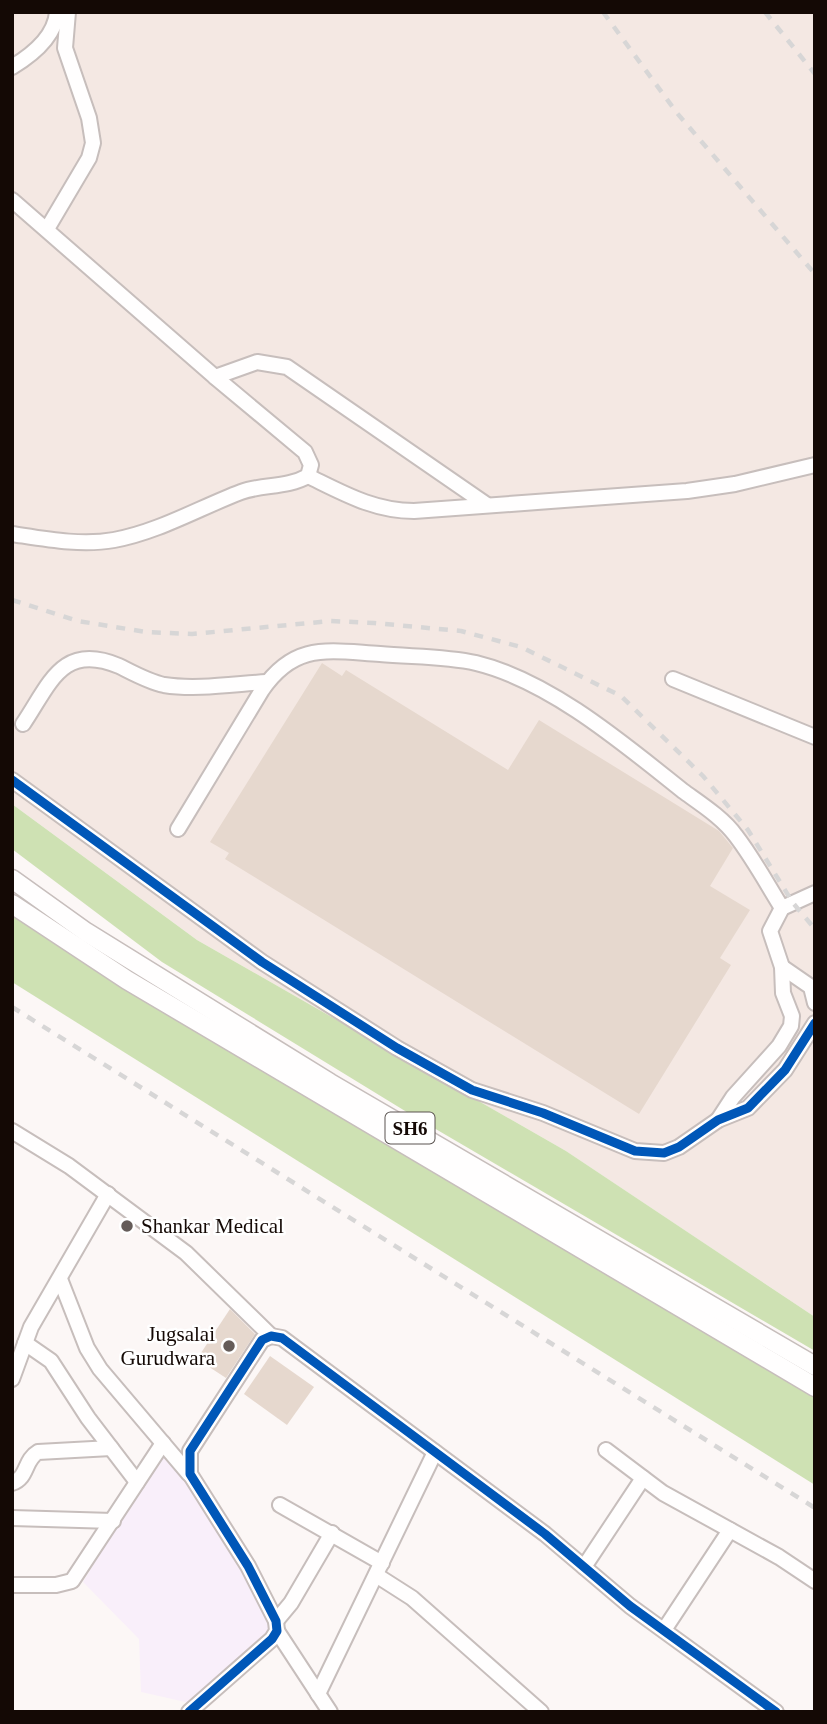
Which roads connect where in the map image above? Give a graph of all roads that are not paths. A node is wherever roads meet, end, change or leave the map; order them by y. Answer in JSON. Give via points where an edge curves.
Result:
{"nodes":[{"id":1,"x":57,"y":12,"type":"edge"},
{"id":2,"x":68,"y":12,"type":"edge"},
{"id":3,"x":12,"y":67,"type":"edge"},
{"id":4,"x":12,"y":200,"type":"edge"},
{"id":5,"x":47,"y":229,"type":"junction"},
{"id":6,"x":215,"y":377,"type":"junction"},
{"id":7,"x":815,"y":465,"type":"edge"},
{"id":8,"x":308,"y":476,"type":"junction"},
{"id":9,"x":487,"y":505,"type":"junction"},
{"id":10,"x":12,"y":534,"type":"edge"},
{"id":11,"x":673,"y":679,"type":"dead end"},
{"id":12,"x":267,"y":682,"type":"junction"},
{"id":13,"x":23,"y":724,"type":"dead end"},
{"id":14,"x":815,"y":737,"type":"edge"},
{"id":15,"x":12,"y":780,"type":"edge"},
{"id":16,"x":178,"y":829,"type":"dead end"},
{"id":17,"x":12,"y":879,"type":"edge"},
{"id":18,"x":815,"y":893,"type":"edge"},
{"id":19,"x":12,"y":904,"type":"edge"},
{"id":20,"x":782,"y":908,"type":"junction"},
{"id":21,"x":782,"y":967,"type":"junction"},
{"id":22,"x":815,"y":1003,"type":"edge"},
{"id":23,"x":815,"y":1023,"type":"edge"},
{"id":24,"x":718,"y":1120,"type":"junction"},
{"id":25,"x":12,"y":1131,"type":"edge"},
{"id":26,"x":108,"y":1194,"type":"junction"},
{"id":27,"x":60,"y":1279,"type":"junction"},
{"id":28,"x":271,"y":1336,"type":"junction"},
{"id":29,"x":25,"y":1343,"type":"junction"},
{"id":30,"x":815,"y":1366,"type":"edge"},
{"id":31,"x":12,"y":1379,"type":"edge"},
{"id":32,"x":815,"y":1387,"type":"edge"},
{"id":33,"x":163,"y":1443,"type":"junction"},
{"id":34,"x":111,"y":1448,"type":"junction"},
{"id":35,"x":606,"y":1450,"type":"dead end"},
{"id":36,"x":435,"y":1452,"type":"junction"},
{"id":37,"x":190,"y":1474,"type":"junction"},
{"id":38,"x":643,"y":1478,"type":"junction"},
{"id":39,"x":137,"y":1482,"type":"junction"},
{"id":40,"x":12,"y":1483,"type":"edge"},
{"id":41,"x":280,"y":1505,"type":"dead end"},
{"id":42,"x":12,"y":1518,"type":"edge"},
{"id":43,"x":113,"y":1521,"type":"junction"},
{"id":44,"x":730,"y":1530,"type":"junction"},
{"id":45,"x":332,"y":1534,"type":"junction"},
{"id":46,"x":584,"y":1567,"type":"junction"},
{"id":47,"x":379,"y":1569,"type":"junction"},
{"id":48,"x":815,"y":1581,"type":"edge"},
{"id":49,"x":12,"y":1585,"type":"edge"},
{"id":50,"x":276,"y":1626,"type":"junction"},
{"id":51,"x":664,"y":1630,"type":"junction"},
{"id":52,"x":318,"y":1694,"type":"junction"},
{"id":53,"x":773,"y":1711,"type":"edge"},
{"id":54,"x":189,"y":1712,"type":"edge"},
{"id":55,"x":330,"y":1712,"type":"edge"},
{"id":56,"x":541,"y":1712,"type":"edge"}],
"edges":[{"from":1,"to":3,"type":"street","via":[[56,26],[30,56]]},
{"from":2,"to":5,"type":"street","via":[[65,48],[93,143],[89,158]]},
{"from":4,"to":5,"type":"street"},
{"from":5,"to":6,"type":"street"},
{"from":6,"to":8,"type":"street","via":[[306,452],[311,465]]},
{"from":6,"to":9,"type":"street","via":[[257,362],[287,367]]},
{"from":7,"to":9,"type":"street","via":[[735,485],[687,491]]},
{"from":8,"to":9,"type":"street","via":[[392,511]]},
{"from":8,"to":10,"type":"street","via":[[242,492],[115,540],[82,543]]},
{"from":11,"to":14,"type":"street"},
{"from":12,"to":13,"type":"street","via":[[160,684],[105,661],[74,659],[60,670]]},
{"from":12,"to":16,"type":"street"},
{"from":12,"to":20,"type":"street","via":[[288,660],[309,652],[331,651],[449,659],[509,674],[622,742],[715,816],[735,834]]},
{"from":15,"to":24,"type":"street","via":[[262,962],[471,1090],[649,1154],[679,1147]]},
{"from":17,"to":30,"type":"main road","number":"SH6","via":[[86,932],[330,1083]]},
{"from":18,"to":20,"type":"street"},
{"from":19,"to":32,"type":"main road","number":"SH6","via":[[127,980]]},
{"from":20,"to":21,"type":"street","via":[[770,931]]},
{"from":21,"to":22,"type":"street","via":[[811,987]]},
{"from":21,"to":24,"type":"street","via":[[791,1026]]},
{"from":23,"to":24,"type":"street","via":[[768,1090],[748,1108]]},
{"from":25,"to":26,"type":"street"},
{"from":26,"to":27,"type":"street"},
{"from":26,"to":28,"type":"street","via":[[186,1253]]},
{"from":27,"to":29,"type":"street"},
{"from":27,"to":33,"type":"street","via":[[100,1369]]},
{"from":28,"to":36,"type":"street","via":[[282,1338]]},
{"from":28,"to":37,"type":"street","via":[[262,1340],[190,1451]]},
{"from":29,"to":31,"type":"street"},
{"from":29,"to":34,"type":"street","via":[[51,1361]]},
{"from":33,"to":37,"type":"street"},
{"from":33,"to":39,"type":"street"},
{"from":34,"to":39,"type":"street"},
{"from":34,"to":40,"type":"street","via":[[38,1452],[32,1455],[23,1477]]},
{"from":35,"to":38,"type":"street"},
{"from":36,"to":46,"type":"street"},
{"from":36,"to":47,"type":"street"},
{"from":37,"to":50,"type":"street","via":[[248,1566]]},
{"from":38,"to":44,"type":"street"},
{"from":38,"to":46,"type":"street"},
{"from":39,"to":43,"type":"street"},
{"from":41,"to":45,"type":"street"},
{"from":42,"to":43,"type":"street"},
{"from":43,"to":49,"type":"street","via":[[72,1581]]},
{"from":44,"to":48,"type":"street"},
{"from":44,"to":51,"type":"street"},
{"from":45,"to":47,"type":"street"},
{"from":45,"to":50,"type":"street"},
{"from":46,"to":51,"type":"street"},
{"from":47,"to":52,"type":"street"},
{"from":47,"to":56,"type":"street"},
{"from":50,"to":52,"type":"street"},
{"from":50,"to":54,"type":"street","via":[[272,1639]]},
{"from":51,"to":53,"type":"street"},
{"from":52,"to":55,"type":"street"}]}
